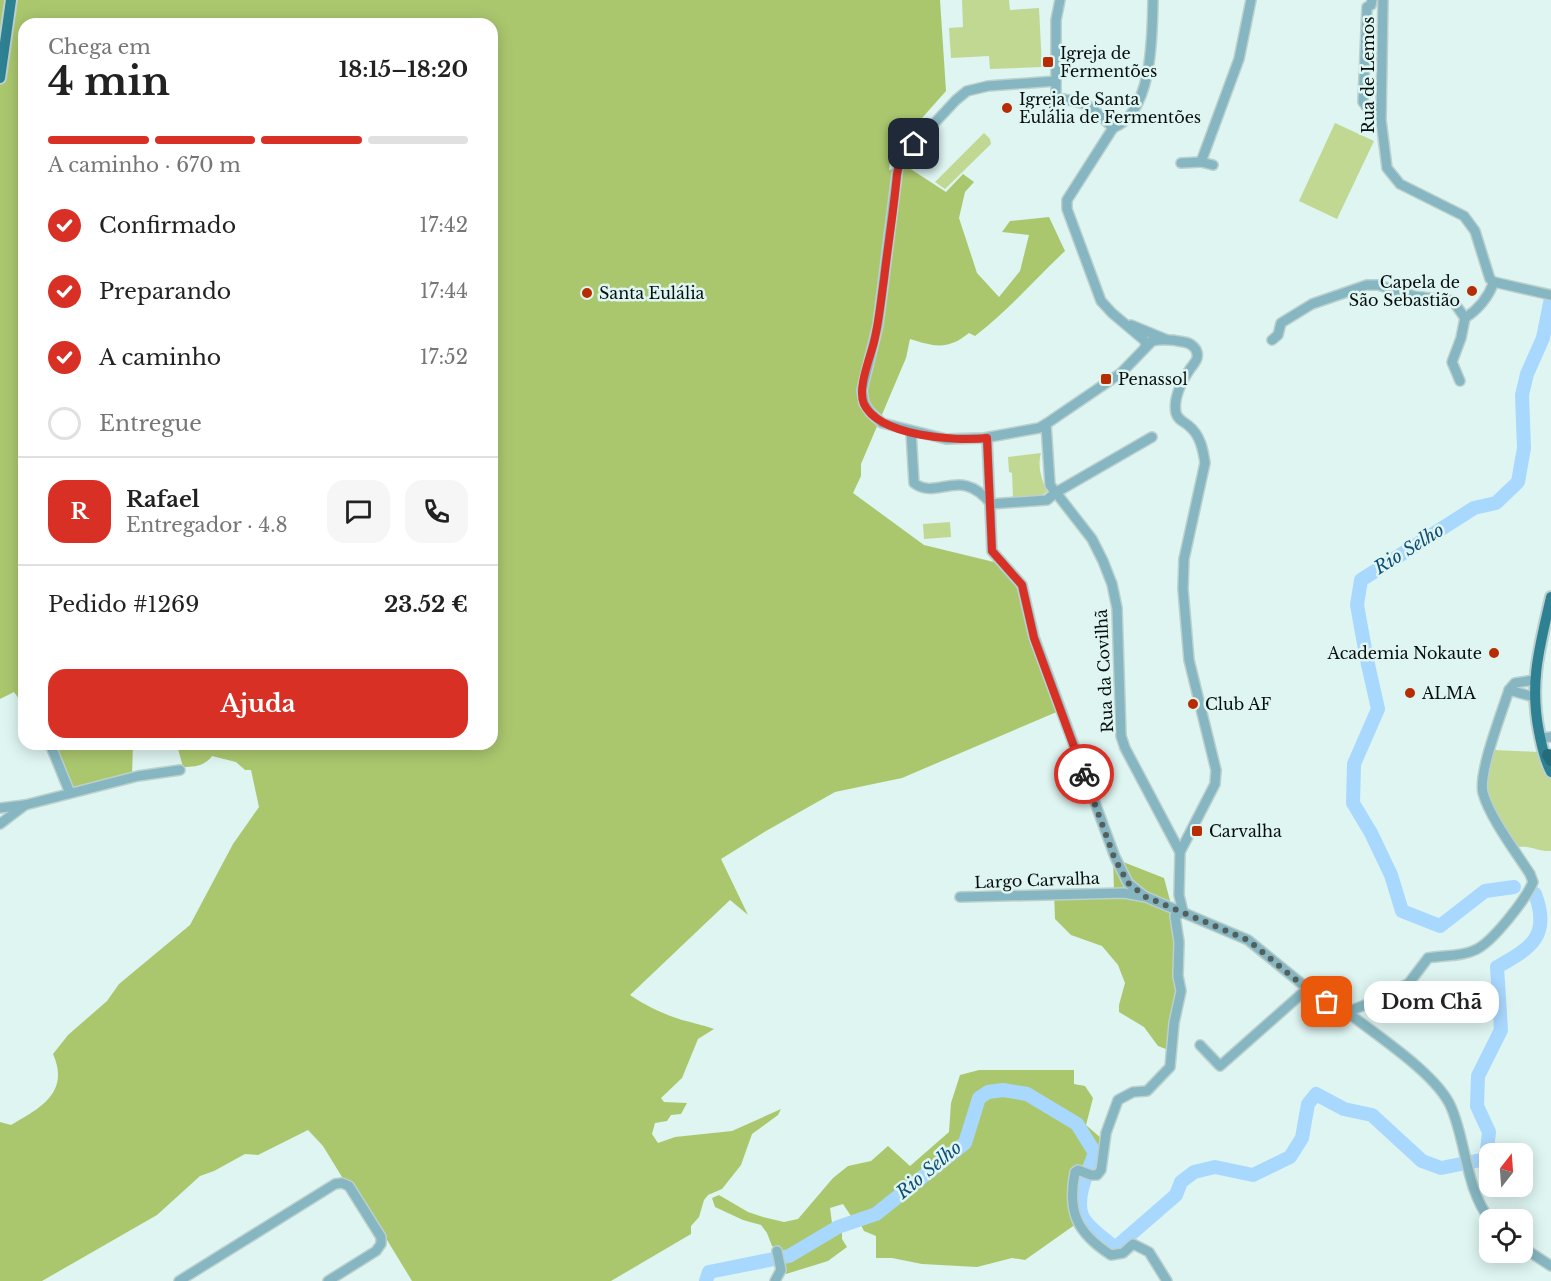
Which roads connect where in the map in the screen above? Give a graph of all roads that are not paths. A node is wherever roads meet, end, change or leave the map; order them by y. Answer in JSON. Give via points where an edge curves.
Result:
{"nodes":[{"id":1,"x":11,"y":0,"type":"edge"},
{"id":2,"x":1060,"y":0,"type":"edge"},
{"id":3,"x":1153,"y":0,"type":"edge"},
{"id":4,"x":1251,"y":0,"type":"edge"},
{"id":5,"x":1372,"y":0,"type":"edge"},
{"id":6,"x":1383,"y":0,"type":"edge"},
{"id":7,"x":0,"y":78,"type":"edge"},
{"id":8,"x":1056,"y":81,"type":"junction"},
{"id":9,"x":1381,"y":107,"type":"junction"},
{"id":10,"x":1113,"y":128,"type":"junction"},
{"id":11,"x":1201,"y":162,"type":"junction"},
{"id":12,"x":1181,"y":163,"type":"dead end"},
{"id":13,"x":1213,"y":165,"type":"dead end"},
{"id":14,"x":1492,"y":281,"type":"junction"},
{"id":15,"x":1547,"y":295,"type":"edge"},
{"id":16,"x":1465,"y":318,"type":"junction"},
{"id":17,"x":1123,"y":322,"type":"junction"},
{"id":18,"x":1167,"y":340,"type":"junction"},
{"id":19,"x":1272,"y":340,"type":"dead end"},
{"id":20,"x":1145,"y":347,"type":"junction"},
{"id":21,"x":1460,"y":381,"type":"dead end"},
{"id":22,"x":1046,"y":424,"type":"junction"},
{"id":23,"x":911,"y":431,"type":"junction"},
{"id":24,"x":1152,"y":437,"type":"dead end"},
{"id":25,"x":987,"y":438,"type":"junction"},
{"id":26,"x":1055,"y":493,"type":"junction"},
{"id":27,"x":991,"y":504,"type":"junction"},
{"id":28,"x":1551,"y":597,"type":"edge"},
{"id":29,"x":1534,"y":680,"type":"junction"},
{"id":30,"x":1509,"y":690,"type":"junction"},
{"id":31,"x":1534,"y":697,"type":"junction"},
{"id":32,"x":1546,"y":738,"type":"edge"},
{"id":33,"x":52,"y":750,"type":"edge"},
{"id":34,"x":1550,"y":759,"type":"edge"},
{"id":35,"x":180,"y":770,"type":"dead end"},
{"id":36,"x":1551,"y":772,"type":"edge"},
{"id":37,"x":70,"y":793,"type":"junction"},
{"id":38,"x":25,"y":805,"type":"junction"},
{"id":39,"x":0,"y":808,"type":"edge"},
{"id":40,"x":0,"y":824,"type":"edge"},
{"id":41,"x":1180,"y":852,"type":"junction"},
{"id":42,"x":960,"y":897,"type":"dead end"},
{"id":43,"x":1146,"y":897,"type":"junction"},
{"id":44,"x":1183,"y":912,"type":"junction"},
{"id":45,"x":1307,"y":989,"type":"junction"},
{"id":46,"x":1347,"y":1012,"type":"junction"},
{"id":47,"x":1200,"y":1045,"type":"dead end"},
{"id":48,"x":1483,"y":1209,"type":"edge"},
{"id":49,"x":777,"y":1251,"type":"dead end"},
{"id":50,"x":1533,"y":1254,"type":"edge"},
{"id":51,"x":1551,"y":1266,"type":"edge"},
{"id":52,"x":179,"y":1281,"type":"edge"},
{"id":53,"x":328,"y":1281,"type":"edge"},
{"id":54,"x":775,"y":1281,"type":"edge"},
{"id":55,"x":1167,"y":1281,"type":"edge"}],
"edges":[{"from":1,"to":7,"type":"main road"},
{"from":2,"to":8,"type":"street","via":[[1056,20]]},
{"from":3,"to":10,"type":"street","via":[[1147,80],[1124,124]]},
{"from":4,"to":11,"type":"street","via":[[1239,59]]},
{"from":5,"to":9,"type":"street","via":[[1367,7],[1363,102],[1371,108]]},
{"from":6,"to":9,"type":"street","name":"Rua de Lemos"},
{"from":8,"to":10,"type":"street","via":[[1056,98],[1086,103]]},
{"from":8,"to":23,"type":"street","via":[[967,91],[900,160],[878,325],[862,390],[864,403],[882,423]]},
{"from":9,"to":14,"type":"street","name":"Rua de Lemos","via":[[1389,171],[1400,184],[1464,216],[1475,231]]},
{"from":10,"to":17,"type":"street","via":[[1071,191],[1066,209],[1101,301]]},
{"from":11,"to":12,"type":"street"},
{"from":11,"to":13,"type":"street"},
{"from":14,"to":15,"type":"street"},
{"from":14,"to":16,"type":"street","via":[[1490,292],[1477,310]]},
{"from":16,"to":19,"type":"street","via":[[1453,302],[1367,285],[1312,304],[1281,323]]},
{"from":16,"to":21,"type":"street","via":[[1452,362]]},
{"from":17,"to":18,"type":"street"},
{"from":17,"to":20,"type":"street","via":[[1144,340]]},
{"from":18,"to":20,"type":"street","via":[[1152,341]]},
{"from":18,"to":41,"type":"street","via":[[1187,342],[1197,352],[1180,388],[1176,411],[1198,437],[1205,463],[1184,559],[1183,589],[1189,660],[1216,770],[1215,784]]},
{"from":20,"to":22,"type":"street","via":[[1121,373]]},
{"from":22,"to":25,"type":"street"},
{"from":22,"to":26,"type":"street","via":[[1050,485]]},
{"from":23,"to":25,"type":"street","via":[[946,439]]},
{"from":23,"to":27,"type":"street","via":[[915,483],[926,488],[973,487]]},
{"from":24,"to":26,"type":"street"},
{"from":25,"to":27,"type":"street"},
{"from":26,"to":27,"type":"street","via":[[1047,500]]},
{"from":26,"to":41,"type":"street","name":"Rua da Covilhã","via":[[1092,539],[1112,584],[1117,608],[1121,736]]},
{"from":27,"to":43,"type":"street","via":[[992,551],[1022,585],[1034,638],[1114,857],[1128,883]]},
{"from":28,"to":29,"type":"main road"},
{"from":29,"to":30,"type":"street","via":[[1515,683]]},
{"from":29,"to":31,"type":"main road"},
{"from":30,"to":31,"type":"street"},
{"from":30,"to":46,"type":"street","via":[[1483,792],[1530,874],[1533,882],[1528,894],[1477,950],[1428,958],[1409,982]]},
{"from":31,"to":32,"type":"main road"},
{"from":32,"to":34,"type":"main road"},
{"from":32,"to":36,"type":"main road","via":[[1543,754]]},
{"from":33,"to":37,"type":"street"},
{"from":35,"to":37,"type":"street"},
{"from":37,"to":38,"type":"street"},
{"from":38,"to":39,"type":"street"},
{"from":38,"to":40,"type":"street"},
{"from":41,"to":44,"type":"street","via":[[1179,895]]},
{"from":42,"to":43,"type":"street","name":"Largo Carvalha","via":[[1124,893]]},
{"from":43,"to":44,"type":"street","name":"Largo Carvalha"},
{"from":44,"to":45,"type":"street","name":"Largo Carvalha","via":[[1248,940]]},
{"from":44,"to":55,"type":"street","via":[[1175,916],[1181,991],[1170,1067],[1147,1091],[1133,1092],[1118,1100],[1106,1133],[1101,1170],[1097,1174],[1075,1172],[1072,1202],[1074,1217],[1102,1249],[1111,1255],[1123,1253],[1133,1244],[1149,1252]]},
{"from":45,"to":46,"type":"street","name":"Largo Carvalha"},
{"from":45,"to":47,"type":"street","via":[[1220,1066]]},
{"from":46,"to":48,"type":"street","name":"Largo Carvalha","via":[[1430,1077],[1443,1092]]},
{"from":49,"to":54,"type":"street","via":[[781,1269]]},
{"from":50,"to":51,"type":"street"},
{"from":52,"to":53,"type":"street","via":[[342,1183],[349,1186],[381,1237],[381,1244]]}]}
